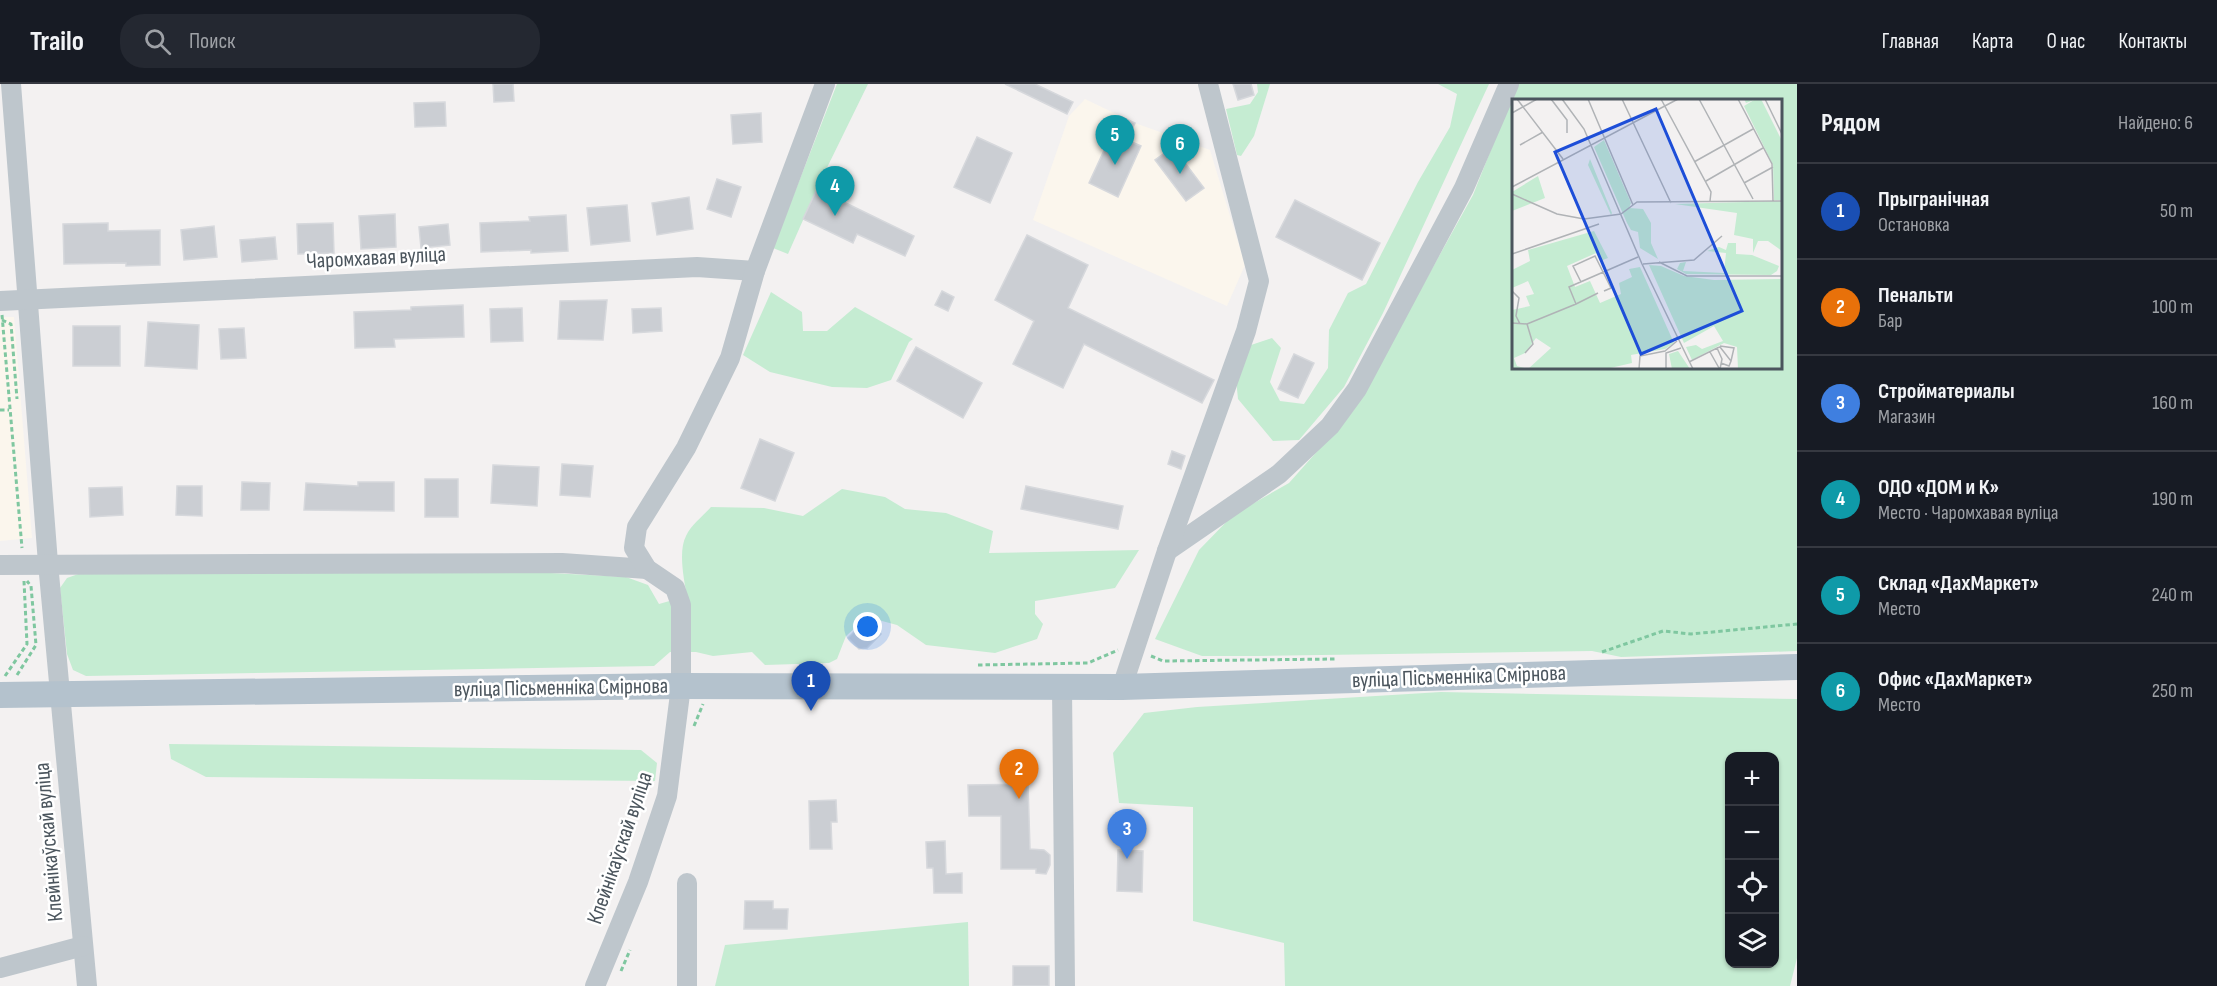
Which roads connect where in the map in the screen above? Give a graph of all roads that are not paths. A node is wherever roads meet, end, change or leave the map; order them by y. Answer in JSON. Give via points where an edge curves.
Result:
{"nodes":[{"id":1,"x":11,"y":84,"type":"edge"},
{"id":2,"x":825,"y":84,"type":"edge"},
{"id":3,"x":1208,"y":84,"type":"edge"},
{"id":4,"x":1509,"y":84,"type":"edge"},
{"id":5,"x":755,"y":271,"type":"junction"},
{"id":6,"x":27,"y":299,"type":"junction"},
{"id":7,"x":1,"y":307,"type":"edge"},
{"id":8,"x":1167,"y":551,"type":"junction"},
{"id":9,"x":48,"y":563,"type":"junction"},
{"id":10,"x":0,"y":565,"type":"edge"},
{"id":11,"x":647,"y":569,"type":"junction"},
{"id":12,"x":1797,"y":667,"type":"edge"},
{"id":13,"x":6,"y":683,"type":"edge"},
{"id":14,"x":681,"y":686,"type":"junction"},
{"id":15,"x":1062,"y":687,"type":"junction"},
{"id":16,"x":1122,"y":687,"type":"junction"},
{"id":17,"x":60,"y":694,"type":"junction"},
{"id":18,"x":687,"y":883,"type":"dead end"},
{"id":19,"x":83,"y":946,"type":"junction"},
{"id":20,"x":0,"y":968,"type":"edge"},
{"id":21,"x":597,"y":985,"type":"edge"},
{"id":22,"x":87,"y":986,"type":"edge"},
{"id":23,"x":687,"y":986,"type":"edge"},
{"id":24,"x":1065,"y":986,"type":"edge"}],
"edges":[{"from":1,"to":6,"type":"street","name":"Клейнікаўскай вуліца"},
{"from":2,"to":5,"type":"street"},
{"from":3,"to":8,"type":"street","via":[[1259,281],[1246,331]]},
{"from":4,"to":8,"type":"street","via":[[1464,188],[1357,389],[1330,426],[1279,474]]},
{"from":5,"to":6,"type":"street","name":"Чаромхавая вуліца","via":[[697,267]]},
{"from":5,"to":11,"type":"street","via":[[730,358],[686,448],[637,527],[634,548]]},
{"from":6,"to":7,"type":"street","name":"Чаромхавая вуліца"},
{"from":6,"to":9,"type":"street","name":"Клейнікаўскай вуліца"},
{"from":8,"to":16,"type":"street"},
{"from":9,"to":10,"type":"street"},
{"from":9,"to":11,"type":"street","via":[[562,562]]},
{"from":9,"to":17,"type":"street","name":"Клейнікаўскай вуліца"},
{"from":11,"to":14,"type":"street","name":"Клейнікаўскай вуліца","via":[[675,588],[681,605]]},
{"from":12,"to":16,"type":"main road","name":"вуліца Пісьменніка Смірнова"},
{"from":13,"to":17,"type":"main road","name":"вуліца Пісьменніка Смірнова"},
{"from":14,"to":15,"type":"main road","name":"вуліца Пісьменніка Смірнова"},
{"from":14,"to":17,"type":"main road","name":"вуліца Пісьменніка Смірнова"},
{"from":14,"to":21,"type":"street","name":"Клейнікаўскай вуліца","via":[[667,795]]},
{"from":15,"to":16,"type":"main road","name":"вуліца Пісьменніка Смірнова"},
{"from":15,"to":24,"type":"street"},
{"from":17,"to":19,"type":"street","name":"Клейнікаўскай вуліца"},
{"from":18,"to":23,"type":"street"},
{"from":19,"to":20,"type":"street"},
{"from":19,"to":22,"type":"street","name":"Клейнікаўскай вуліца"}]}
